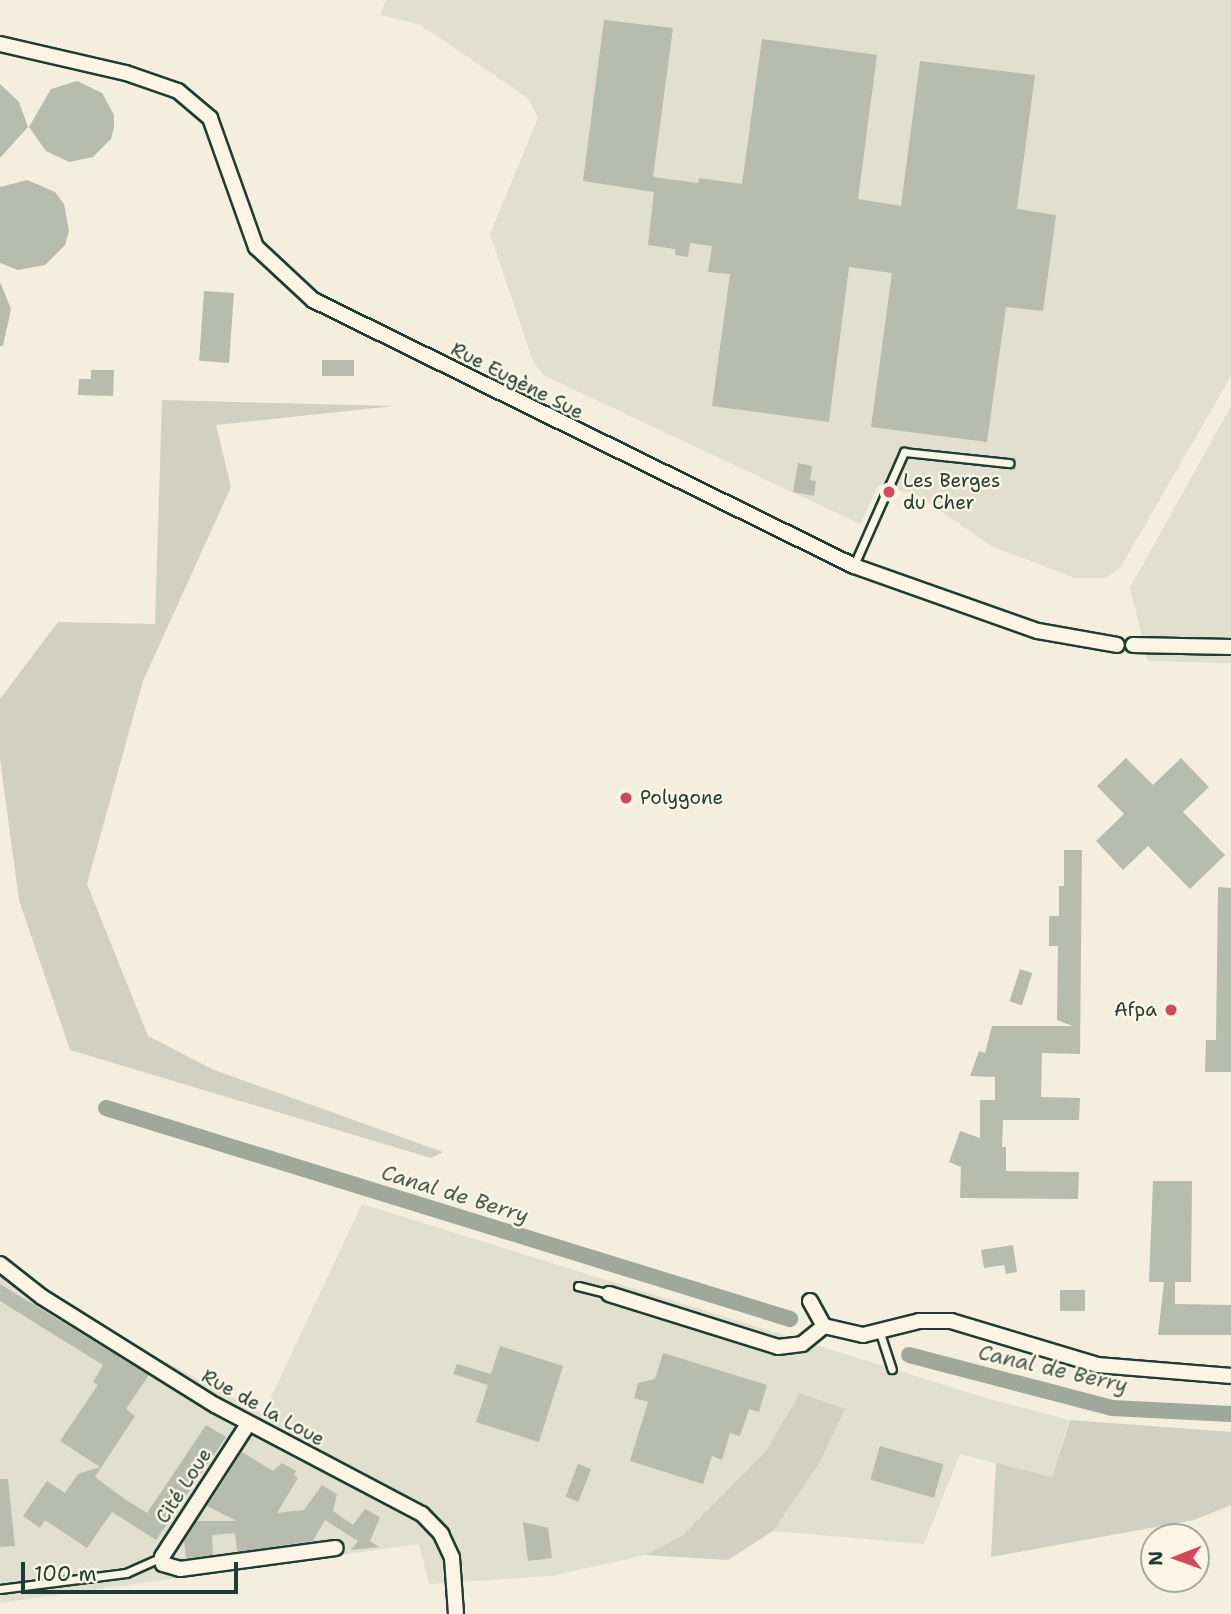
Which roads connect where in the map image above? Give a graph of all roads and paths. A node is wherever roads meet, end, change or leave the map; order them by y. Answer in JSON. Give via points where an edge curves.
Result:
{"nodes":[{"id":1,"x":0,"y":44,"type":"edge"},
{"id":2,"x":1009,"y":463,"type":"dead end"},
{"id":3,"x":854,"y":566,"type":"junction"},
{"id":4,"x":1117,"y":645,"type":"dead end"},
{"id":5,"x":1133,"y":645,"type":"dead end"},
{"id":6,"x":1231,"y":647,"type":"edge"},
{"id":7,"x":0,"y":1264,"type":"edge"},
{"id":8,"x":578,"y":1286,"type":"dead end"},
{"id":9,"x":609,"y":1294,"type":"joint"},
{"id":10,"x":810,"y":1301,"type":"dead end"},
{"id":11,"x":824,"y":1326,"type":"junction"},
{"id":12,"x":880,"y":1333,"type":"junction"},
{"id":13,"x":892,"y":1368,"type":"dead end"},
{"id":14,"x":1231,"y":1376,"type":"edge"},
{"id":15,"x":248,"y":1424,"type":"junction"},
{"id":16,"x":336,"y":1548,"type":"dead end"},
{"id":17,"x":162,"y":1557,"type":"junction"},
{"id":18,"x":0,"y":1588,"type":"edge"},
{"id":19,"x":456,"y":1614,"type":"edge"}],
"edges":[{"from":1,"to":3,"type":"street","name":"Rue Eugène Sue","via":[[126,73],[178,91],[210,118],[256,247],[313,300]]},
{"from":2,"to":3,"type":"lane","via":[[904,452]]},
{"from":3,"to":4,"type":"street","name":"Rue Eugène Sue","via":[[1038,631]]},
{"from":5,"to":6,"type":"street"},
{"from":7,"to":15,"type":"street","name":"Rue de la Loue","via":[[42,1297]]},
{"from":8,"to":9,"type":"lane"},
{"from":9,"to":11,"type":"street","via":[[778,1347],[802,1344]]},
{"from":10,"to":11,"type":"street"},
{"from":11,"to":12,"type":"street","via":[[863,1335]]},
{"from":12,"to":13,"type":"lane"},
{"from":12,"to":14,"type":"street","via":[[919,1321],[951,1321],[1098,1365]]},
{"from":15,"to":17,"type":"street","name":"Cité Loue"},
{"from":15,"to":19,"type":"street","name":"Rue de la Loue","via":[[407,1504],[432,1523],[452,1558]]},
{"from":16,"to":17,"type":"street","via":[[180,1569],[165,1566]]},
{"from":17,"to":18,"type":"lane","via":[[126,1573]]}]}
